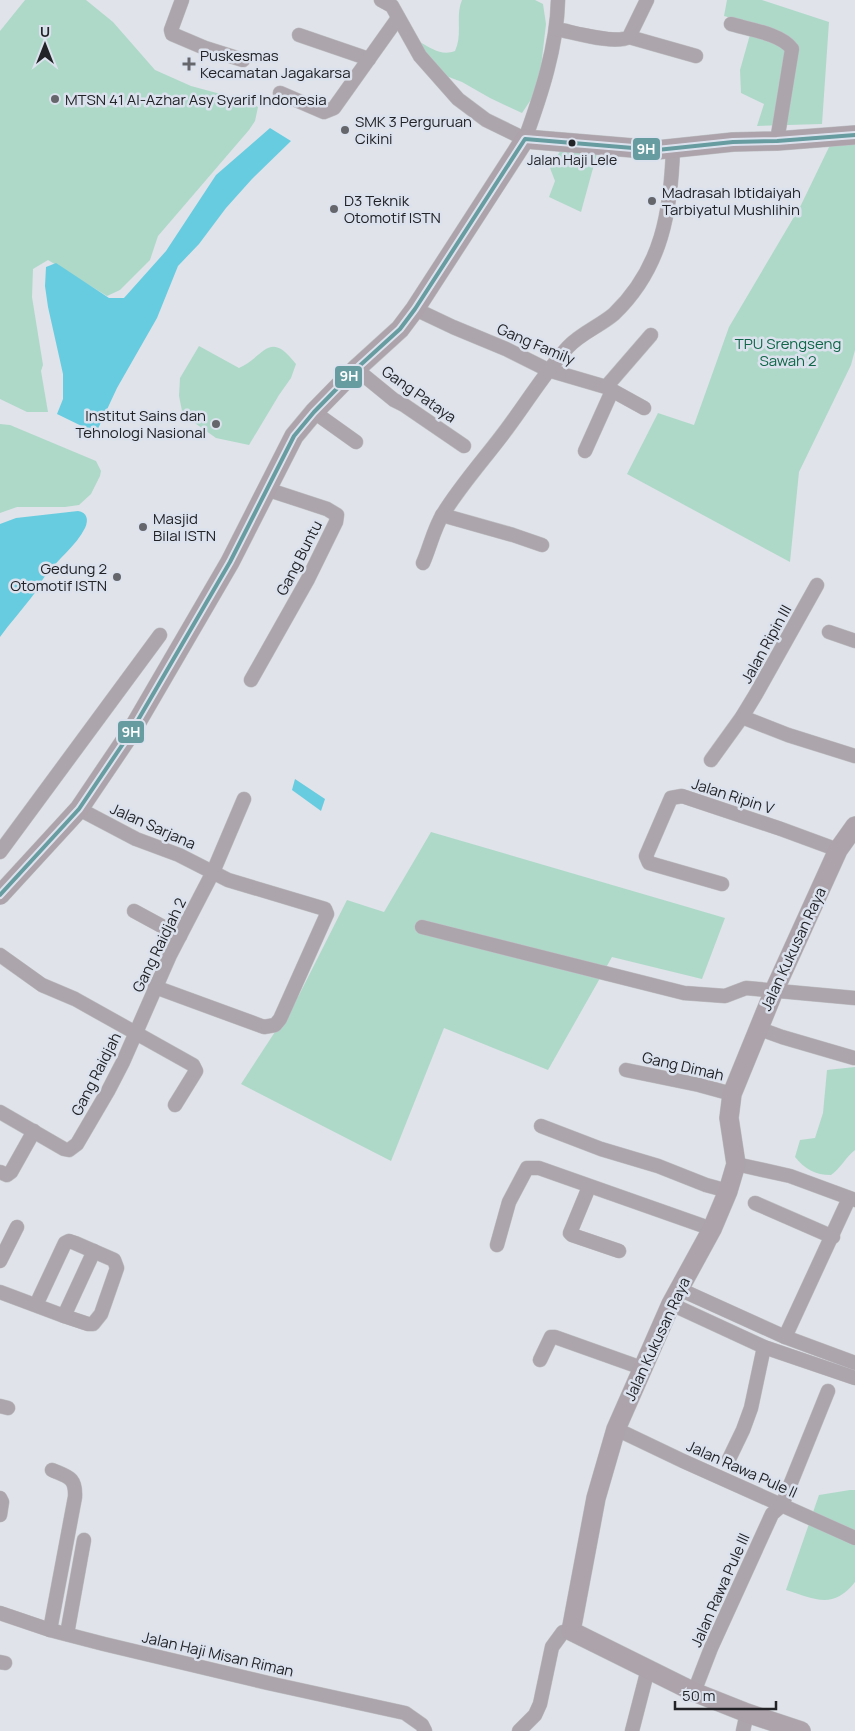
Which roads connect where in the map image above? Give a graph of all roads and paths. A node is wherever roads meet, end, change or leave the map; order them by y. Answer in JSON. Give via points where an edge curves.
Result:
{"nodes":[{"id":1,"x":182,"y":0,"type":"edge"},
{"id":2,"x":381,"y":0,"type":"edge"},
{"id":3,"x":558,"y":0,"type":"edge"},
{"id":4,"x":647,"y":0,"type":"edge"},
{"id":5,"x":398,"y":18,"type":"junction"},
{"id":6,"x":731,"y":24,"type":"dead end"},
{"id":7,"x":556,"y":29,"type":"junction"},
{"id":8,"x":299,"y":35,"type":"dead end"},
{"id":9,"x":629,"y":37,"type":"junction"},
{"id":10,"x":696,"y":56,"type":"dead end"},
{"id":11,"x":369,"y":59,"type":"junction"},
{"id":12,"x":243,"y":60,"type":"dead end"},
{"id":13,"x":280,"y":93,"type":"dead end"},
{"id":14,"x":855,"y":135,"type":"edge"},
{"id":15,"x":525,"y":138,"type":"junction"},
{"id":16,"x":777,"y":140,"type":"junction"},
{"id":17,"x":673,"y":148,"type":"junction"},
{"id":18,"x":415,"y":309,"type":"junction"},
{"id":19,"x":651,"y":335,"type":"dead end"},
{"id":20,"x":356,"y":369,"type":"junction"},
{"id":21,"x":548,"y":370,"type":"junction"},
{"id":22,"x":609,"y":389,"type":"junction"},
{"id":23,"x":644,"y":408,"type":"dead end"},
{"id":24,"x":314,"y":412,"type":"junction"},
{"id":25,"x":356,"y":442,"type":"dead end"},
{"id":26,"x":464,"y":446,"type":"dead end"},
{"id":27,"x":585,"y":451,"type":"dead end"},
{"id":28,"x":266,"y":489,"type":"junction"},
{"id":29,"x":442,"y":515,"type":"junction"},
{"id":30,"x":542,"y":545,"type":"dead end"},
{"id":31,"x":424,"y":563,"type":"dead end"},
{"id":32,"x":816,"y":585,"type":"dead end"},
{"id":33,"x":829,"y":632,"type":"dead end"},
{"id":34,"x":160,"y":635,"type":"dead end"},
{"id":35,"x":855,"y":641,"type":"edge"},
{"id":36,"x":251,"y":680,"type":"dead end"},
{"id":37,"x":742,"y":717,"type":"junction"},
{"id":38,"x":855,"y":756,"type":"edge"},
{"id":39,"x":711,"y":760,"type":"dead end"},
{"id":40,"x":244,"y":799,"type":"dead end"},
{"id":41,"x":79,"y":809,"type":"junction"},
{"id":42,"x":849,"y":840,"type":"edge"},
{"id":43,"x":0,"y":852,"type":"edge"},
{"id":44,"x":213,"y":872,"type":"junction"},
{"id":45,"x":722,"y":884,"type":"dead end"},
{"id":46,"x":0,"y":895,"type":"edge"},
{"id":47,"x":134,"y":911,"type":"dead end"},
{"id":48,"x":422,"y":927,"type":"dead end"},
{"id":49,"x":180,"y":936,"type":"junction"},
{"id":50,"x":0,"y":955,"type":"edge"},
{"id":51,"x":156,"y":987,"type":"junction"},
{"id":52,"x":774,"y":991,"type":"junction"},
{"id":53,"x":855,"y":998,"type":"edge"},
{"id":54,"x":757,"y":1028,"type":"junction"},
{"id":55,"x":136,"y":1033,"type":"junction"},
{"id":56,"x":854,"y":1058,"type":"edge"},
{"id":57,"x":626,"y":1070,"type":"dead end"},
{"id":58,"x":732,"y":1094,"type":"junction"},
{"id":59,"x":175,"y":1105,"type":"dead end"},
{"id":60,"x":0,"y":1112,"type":"edge"},
{"id":61,"x":541,"y":1126,"type":"dead end"},
{"id":62,"x":34,"y":1131,"type":"junction"},
{"id":63,"x":736,"y":1164,"type":"junction"},
{"id":64,"x":0,"y":1172,"type":"edge"},
{"id":65,"x":589,"y":1186,"type":"junction"},
{"id":66,"x":728,"y":1191,"type":"junction"},
{"id":67,"x":851,"y":1202,"type":"edge"},
{"id":68,"x":755,"y":1203,"type":"dead end"},
{"id":69,"x":17,"y":1227,"type":"dead end"},
{"id":70,"x":712,"y":1229,"type":"junction"},
{"id":71,"x":833,"y":1237,"type":"junction"},
{"id":72,"x":497,"y":1245,"type":"dead end"},
{"id":73,"x":94,"y":1251,"type":"junction"},
{"id":74,"x":618,"y":1251,"type":"dead end"},
{"id":75,"x":0,"y":1261,"type":"edge"},
{"id":76,"x":0,"y":1292,"type":"edge"},
{"id":77,"x":675,"y":1297,"type":"junction"},
{"id":78,"x":36,"y":1305,"type":"junction"},
{"id":79,"x":64,"y":1316,"type":"junction"},
{"id":80,"x":785,"y":1337,"type":"junction"},
{"id":81,"x":764,"y":1347,"type":"junction"},
{"id":82,"x":540,"y":1360,"type":"dead end"},
{"id":83,"x":855,"y":1362,"type":"edge"},
{"id":84,"x":642,"y":1368,"type":"junction"},
{"id":85,"x":855,"y":1378,"type":"edge"},
{"id":86,"x":828,"y":1391,"type":"dead end"},
{"id":87,"x":616,"y":1429,"type":"junction"},
{"id":88,"x":729,"y":1459,"type":"dead end"},
{"id":89,"x":52,"y":1470,"type":"dead end"},
{"id":90,"x":0,"y":1498,"type":"edge"},
{"id":91,"x":782,"y":1505,"type":"junction"},
{"id":92,"x":0,"y":1515,"type":"edge"},
{"id":93,"x":855,"y":1538,"type":"edge"},
{"id":94,"x":84,"y":1540,"type":"dead end"},
{"id":95,"x":0,"y":1613,"type":"edge"},
{"id":96,"x":50,"y":1630,"type":"junction"},
{"id":97,"x":571,"y":1631,"type":"junction"},
{"id":98,"x":67,"y":1634,"type":"junction"},
{"id":99,"x":648,"y":1669,"type":"junction"},
{"id":100,"x":694,"y":1692,"type":"junction"},
{"id":101,"x":745,"y":1722,"type":"edge"},
{"id":102,"x":425,"y":1731,"type":"edge"},
{"id":103,"x":519,"y":1731,"type":"edge"},
{"id":104,"x":632,"y":1731,"type":"edge"},
{"id":105,"x":801,"y":1731,"type":"edge"}],
"edges":[{"from":1,"to":12,"type":"street","via":[[172,34]]},
{"from":2,"to":5,"type":"street","via":[[392,6]]},
{"from":3,"to":7,"type":"street"},
{"from":4,"to":9,"type":"street"},
{"from":5,"to":11,"type":"street"},
{"from":5,"to":15,"type":"street","via":[[420,56],[458,99],[486,120]]},
{"from":6,"to":16,"type":"street","via":[[778,38],[792,49]]},
{"from":7,"to":9,"type":"street","via":[[612,40]]},
{"from":7,"to":15,"type":"street","via":[[544,82]]},
{"from":8,"to":11,"type":"street"},
{"from":9,"to":10,"type":"street"},
{"from":11,"to":13,"type":"street","via":[[334,108],[324,112]]},
{"from":14,"to":16,"type":"street"},
{"from":15,"to":17,"type":"street","via":[[626,148]]},
{"from":15,"to":18,"type":"street"},
{"from":16,"to":17,"type":"street"},
{"from":17,"to":21,"type":"street","via":[[668,210],[662,238],[651,264],[613,315],[570,345]]},
{"from":18,"to":20,"type":"street","via":[[400,328]]},
{"from":18,"to":21,"type":"street","name":"Gang Family"},
{"from":19,"to":22,"type":"street"},
{"from":20,"to":24,"type":"street"},
{"from":20,"to":26,"type":"street","name":"Gang Pataya","via":[[394,400]]},
{"from":21,"to":22,"type":"street","name":"Gang Family"},
{"from":21,"to":29,"type":"street"},
{"from":22,"to":23,"type":"street","name":"Gang Family"},
{"from":22,"to":27,"type":"street"},
{"from":24,"to":25,"type":"street"},
{"from":24,"to":28,"type":"street","via":[[294,436]]},
{"from":28,"to":36,"type":"street","name":"Gang Buntu","via":[[337,515],[308,579]]},
{"from":28,"to":41,"type":"street","via":[[230,562],[180,650],[131,732]]},
{"from":29,"to":30,"type":"street"},
{"from":29,"to":31,"type":"street"},
{"from":32,"to":37,"type":"street","name":"Jalan Ripin III"},
{"from":33,"to":35,"type":"street"},
{"from":34,"to":43,"type":"street"},
{"from":37,"to":38,"type":"street"},
{"from":37,"to":39,"type":"street","name":"Jalan Ripin III"},
{"from":40,"to":44,"type":"street","name":"Gang Raidjah 2"},
{"from":41,"to":44,"type":"street","name":"Jalan Sarjana","via":[[136,839]]},
{"from":41,"to":46,"type":"street"},
{"from":42,"to":45,"type":"street","name":"Jalan Ripin V","via":[[780,829],[682,796],[671,798],[646,860]]},
{"from":42,"to":52,"type":"street","name":"Jalan Kukusan Raya"},
{"from":44,"to":49,"type":"street","name":"Gang Raidjah 2"},
{"from":44,"to":51,"type":"street","name":"Jalan Sarjana","via":[[228,880],[325,910],[327,914],[280,1019],[275,1025],[264,1027]]},
{"from":47,"to":49,"type":"street"},
{"from":48,"to":52,"type":"street","via":[[684,993],[725,996],[746,988]]},
{"from":49,"to":51,"type":"street","name":"Gang Raidjah 2"},
{"from":50,"to":55,"type":"street","name":"Gang Raidjah","via":[[42,985],[75,999]]},
{"from":51,"to":55,"type":"street","name":"Gang Raidjah 2"},
{"from":52,"to":53,"type":"street"},
{"from":52,"to":54,"type":"street","name":"Jalan Kukusan Raya"},
{"from":54,"to":56,"type":"street"},
{"from":54,"to":58,"type":"street","name":"Jalan Kukusan Raya"},
{"from":55,"to":59,"type":"street","via":[[195,1068]]},
{"from":55,"to":62,"type":"street","name":"Gang Raidjah","via":[[77,1144],[69,1150],[64,1149]]},
{"from":57,"to":58,"type":"street","name":"Gang Dimah"},
{"from":58,"to":63,"type":"street","name":"Jalan Kukusan Raya","via":[[729,1118]]},
{"from":60,"to":62,"type":"street"},
{"from":61,"to":66,"type":"street"},
{"from":62,"to":64,"type":"street","via":[[11,1172],[7,1175]]},
{"from":63,"to":66,"type":"street","name":"Jalan Kukusan Raya"},
{"from":63,"to":67,"type":"street","via":[[790,1176]]},
{"from":65,"to":70,"type":"street"},
{"from":65,"to":72,"type":"street","via":[[539,1168],[527,1168],[508,1202]]},
{"from":65,"to":74,"type":"street","via":[[570,1233]]},
{"from":66,"to":70,"type":"street","name":"Jalan Kukusan Raya"},
{"from":67,"to":71,"type":"street"},
{"from":68,"to":71,"type":"street"},
{"from":69,"to":75,"type":"street"},
{"from":70,"to":77,"type":"street","name":"Jalan Kukusan Raya"},
{"from":71,"to":80,"type":"street"},
{"from":73,"to":78,"type":"street","via":[[75,1242],[65,1243]]},
{"from":73,"to":79,"type":"street"},
{"from":73,"to":79,"type":"street","via":[[114,1260],[117,1268],[101,1314],[96,1322],[88,1324]]},
{"from":76,"to":78,"type":"street"},
{"from":77,"to":80,"type":"street"},
{"from":77,"to":81,"type":"street"},
{"from":77,"to":84,"type":"street","name":"Jalan Kukusan Raya"},
{"from":78,"to":79,"type":"street"},
{"from":80,"to":83,"type":"street"},
{"from":81,"to":85,"type":"street"},
{"from":81,"to":88,"type":"street","via":[[751,1408]]},
{"from":82,"to":84,"type":"street","via":[[551,1337],[555,1337]]},
{"from":84,"to":87,"type":"street","name":"Jalan Kukusan Raya"},
{"from":86,"to":91,"type":"street","name":"Jalan Rawa Pule III"},
{"from":87,"to":91,"type":"street","name":"Jalan Rawa Pule II"},
{"from":87,"to":97,"type":"street","name":"Jalan Kukusan Raya","via":[[596,1498]]},
{"from":89,"to":96,"type":"street","via":[[72,1479],[76,1486]]},
{"from":90,"to":92,"type":"street"},
{"from":91,"to":93,"type":"street","name":"Jalan Rawa Pule II"},
{"from":91,"to":100,"type":"street","name":"Jalan Rawa Pule III","via":[[772,1514]]},
{"from":94,"to":98,"type":"street"},
{"from":95,"to":96,"type":"street","name":"Jalan Haji Misan Riman"},
{"from":96,"to":98,"type":"street","name":"Jalan Haji Misan Riman"},
{"from":97,"to":99,"type":"street"},
{"from":97,"to":103,"type":"street","via":[[563,1632],[552,1647],[540,1704],[535,1716]]},
{"from":98,"to":102,"type":"street","name":"Jalan Haji Misan Riman","via":[[405,1713]]},
{"from":99,"to":100,"type":"street"},
{"from":99,"to":104,"type":"street"},
{"from":100,"to":101,"type":"street"},
{"from":101,"to":105,"type":"street"}]}
